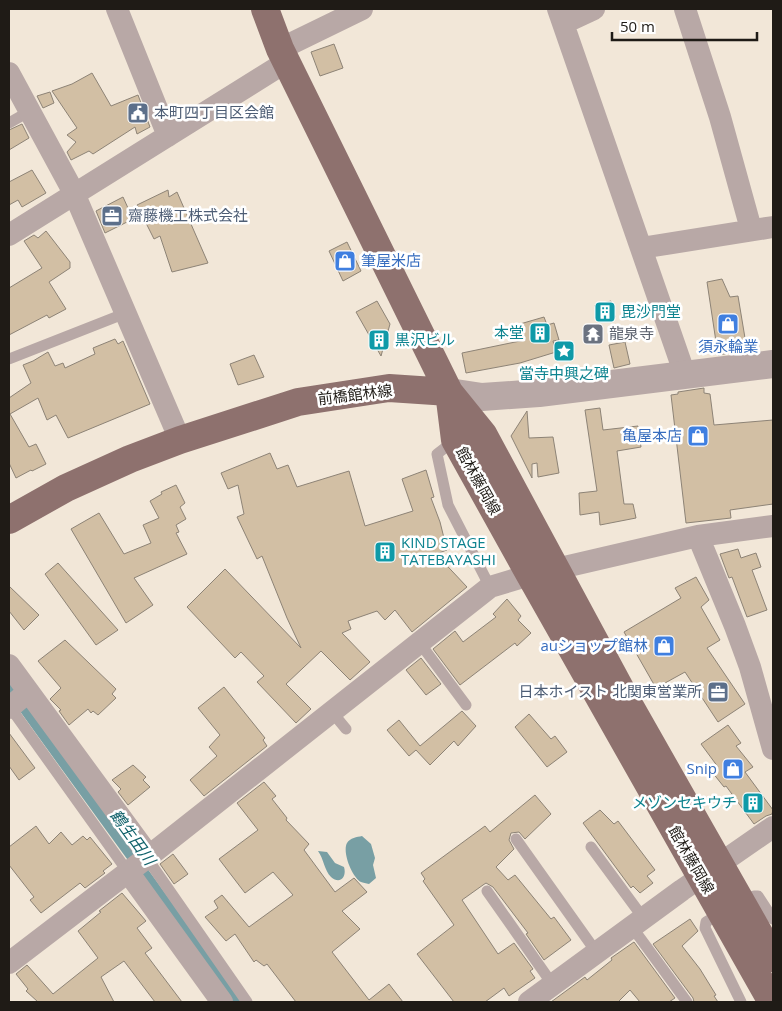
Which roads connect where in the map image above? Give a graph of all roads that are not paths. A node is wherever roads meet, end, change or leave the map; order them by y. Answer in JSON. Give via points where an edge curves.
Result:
{"nodes":[{"id":1,"x":116,"y":9,"type":"edge"},
{"id":2,"x":265,"y":9,"type":"edge"},
{"id":3,"x":362,"y":9,"type":"edge"},
{"id":4,"x":594,"y":9,"type":"edge"},
{"id":5,"x":685,"y":9,"type":"edge"},
{"id":6,"x":561,"y":16,"type":"edge"},
{"id":7,"x":283,"y":56,"type":"junction"},
{"id":8,"x":9,"y":73,"type":"edge"},
{"id":9,"x":30,"y":111,"type":"junction"},
{"id":10,"x":9,"y":123,"type":"edge"},
{"id":11,"x":168,"y":136,"type":"junction"},
{"id":12,"x":74,"y":194,"type":"junction"},
{"id":13,"x":762,"y":228,"type":"edge"},
{"id":14,"x":9,"y":235,"type":"edge"},
{"id":15,"x":641,"y":248,"type":"junction"},
{"id":16,"x":126,"y":313,"type":"junction"},
{"id":17,"x":9,"y":359,"type":"edge"},
{"id":18,"x":773,"y":364,"type":"edge"},
{"id":19,"x":685,"y":375,"type":"junction"},
{"id":20,"x":449,"y":392,"type":"junction"},
{"id":21,"x":180,"y":440,"type":"junction"},
{"id":22,"x":455,"y":440,"type":"junction"},
{"id":23,"x":9,"y":520,"type":"edge"},
{"id":24,"x":773,"y":526,"type":"edge"},
{"id":25,"x":698,"y":536,"type":"junction"},
{"id":26,"x":556,"y":570,"type":"junction"},
{"id":27,"x":530,"y":575,"type":"junction"},
{"id":28,"x":490,"y":587,"type":"junction"},
{"id":29,"x":420,"y":642,"type":"junction"},
{"id":30,"x":9,"y":665,"type":"edge"},
{"id":31,"x":17,"y":701,"type":"edge"},
{"id":32,"x":466,"y":704,"type":"dead end"},
{"id":33,"x":332,"y":712,"type":"junction"},
{"id":34,"x":346,"y":729,"type":"dead end"},
{"id":35,"x":773,"y":749,"type":"edge"},
{"id":36,"x":773,"y":827,"type":"edge"},
{"id":37,"x":516,"y":839,"type":"dead end"},
{"id":38,"x":591,"y":847,"type":"dead end"},
{"id":39,"x":138,"y":864,"type":"junction"},
{"id":40,"x":711,"y":871,"type":"junction"},
{"id":41,"x":487,"y":890,"type":"dead end"},
{"id":42,"x":731,"y":908,"type":"junction"},
{"id":43,"x":773,"y":919,"type":"edge"},
{"id":44,"x":638,"y":923,"type":"junction"},
{"id":45,"x":597,"y":953,"type":"junction"},
{"id":46,"x":773,"y":958,"type":"edge"},
{"id":47,"x":9,"y":963,"type":"edge"},
{"id":48,"x":553,"y":985,"type":"junction"},
{"id":49,"x":222,"y":1002,"type":"edge"},
{"id":50,"x":247,"y":1002,"type":"edge"},
{"id":51,"x":529,"y":1002,"type":"edge"},
{"id":52,"x":687,"y":1002,"type":"edge"},
{"id":53,"x":741,"y":1002,"type":"edge"},
{"id":54,"x":772,"y":1002,"type":"edge"}],
"edges":[{"from":1,"to":11,"type":"street"},
{"from":2,"to":7,"type":"main road"},
{"from":3,"to":7,"type":"street"},
{"from":4,"to":6,"type":"street"},
{"from":5,"to":13,"type":"street"},
{"from":6,"to":15,"type":"street"},
{"from":7,"to":11,"type":"street"},
{"from":7,"to":20,"type":"main road"},
{"from":8,"to":9,"type":"street"},
{"from":9,"to":10,"type":"lane"},
{"from":9,"to":12,"type":"street"},
{"from":11,"to":12,"type":"street"},
{"from":12,"to":14,"type":"street"},
{"from":12,"to":16,"type":"street"},
{"from":13,"to":15,"type":"street"},
{"from":15,"to":19,"type":"street"},
{"from":16,"to":17,"type":"lane"},
{"from":16,"to":21,"type":"street"},
{"from":18,"to":19,"type":"street"},
{"from":19,"to":20,"type":"street","via":[[539,393],[482,397]]},
{"from":20,"to":21,"type":"main road","name":"前橋館林線","via":[[389,388],[298,402]]},
{"from":20,"to":22,"type":"main road","name":"館林藤岡線"},
{"from":20,"to":26,"type":"main road","name":"館林藤岡線","via":[[483,434]]},
{"from":21,"to":23,"type":"main road","name":"前橋館林線","via":[[66,488]]},
{"from":22,"to":27,"type":"main road","name":"館林藤岡線"},
{"from":22,"to":28,"type":"lane","via":[[437,454],[448,505]]},
{"from":24,"to":25,"type":"street"},
{"from":25,"to":26,"type":"street"},
{"from":25,"to":35,"type":"street","via":[[750,667]]},
{"from":26,"to":27,"type":"street"},
{"from":26,"to":40,"type":"main road","name":"館林藤岡線","via":[[628,703]]},
{"from":27,"to":28,"type":"street"},
{"from":27,"to":40,"type":"main road","name":"館林藤岡線"},
{"from":28,"to":29,"type":"street"},
{"from":29,"to":32,"type":"lane"},
{"from":29,"to":33,"type":"street"},
{"from":30,"to":31,"type":"street"},
{"from":31,"to":39,"type":"street"},
{"from":33,"to":34,"type":"lane"},
{"from":33,"to":39,"type":"street"},
{"from":36,"to":40,"type":"street"},
{"from":37,"to":45,"type":"lane"},
{"from":38,"to":44,"type":"lane"},
{"from":39,"to":47,"type":"street"},
{"from":39,"to":49,"type":"street"},
{"from":39,"to":50,"type":"lane","via":[[151,864]]},
{"from":40,"to":42,"type":"main road","name":"館林藤岡線"},
{"from":40,"to":44,"type":"street"},
{"from":41,"to":48,"type":"lane"},
{"from":42,"to":43,"type":"lane","via":[[758,896]]},
{"from":42,"to":46,"type":"main road","name":"館林藤岡線"},
{"from":42,"to":53,"type":"lane","via":[[706,922],[706,928]]},
{"from":42,"to":54,"type":"main road","name":"館林藤岡線"},
{"from":44,"to":45,"type":"street"},
{"from":44,"to":52,"type":"lane"},
{"from":45,"to":48,"type":"street"},
{"from":48,"to":51,"type":"street"}]}
